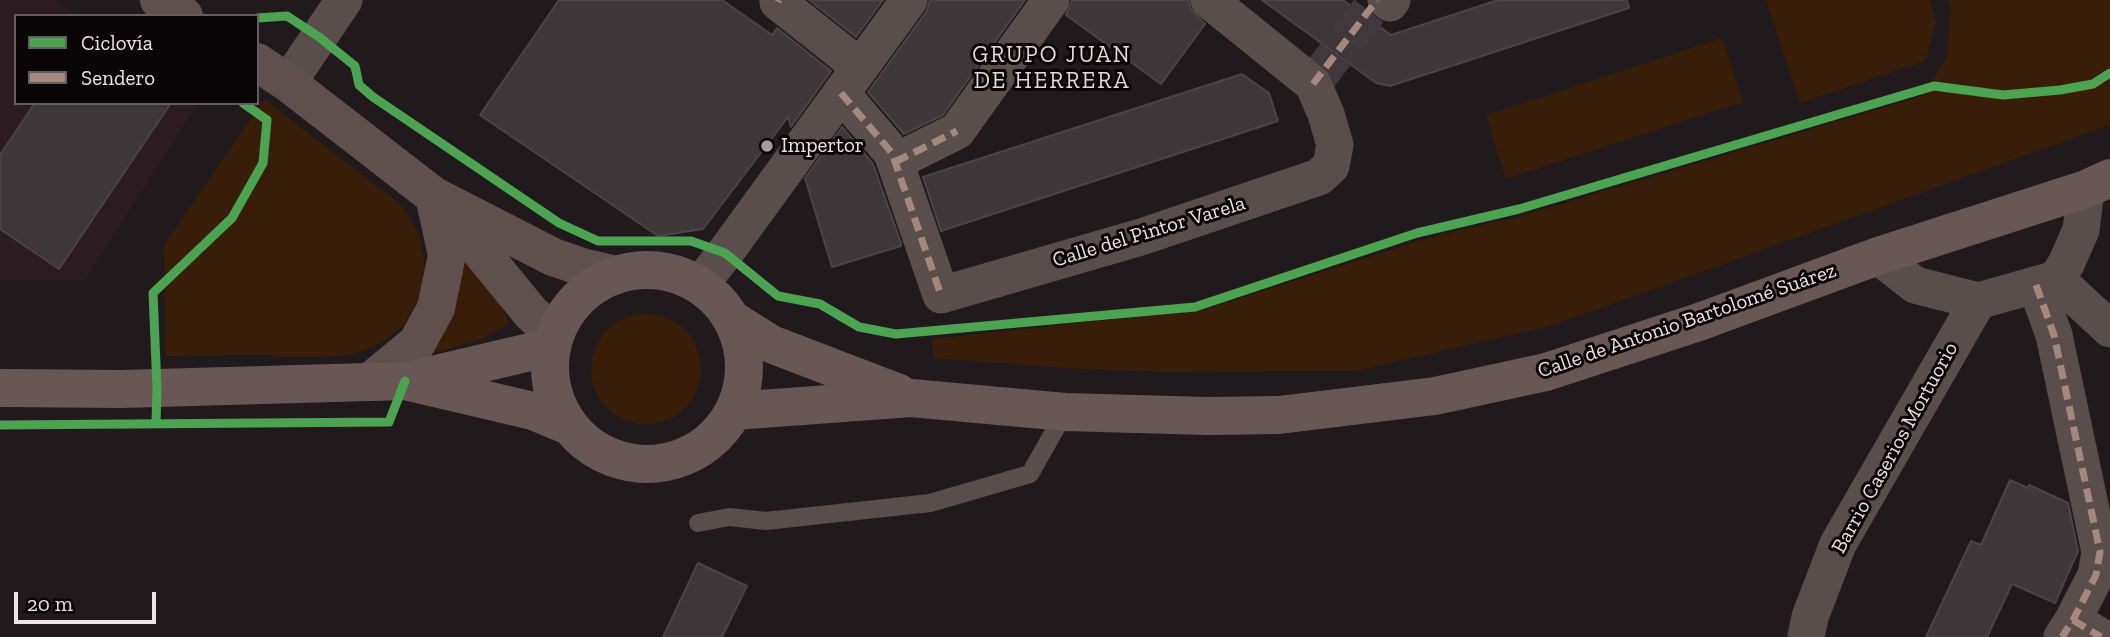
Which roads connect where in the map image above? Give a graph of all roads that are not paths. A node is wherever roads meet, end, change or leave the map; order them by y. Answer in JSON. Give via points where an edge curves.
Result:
{"nodes":[{"id":1,"x":159,"y":0,"type":"edge"},
{"id":2,"x":344,"y":0,"type":"edge"},
{"id":3,"x":909,"y":0,"type":"edge"},
{"id":4,"x":1051,"y":0,"type":"edge"},
{"id":5,"x":1209,"y":0,"type":"edge"},
{"id":6,"x":1386,"y":0,"type":"edge"},
{"id":7,"x":1392,"y":0,"type":"edge"},
{"id":8,"x":779,"y":1,"type":"edge"},
{"id":9,"x":181,"y":14,"type":"edge"},
{"id":10,"x":259,"y":63,"type":"edge"},
{"id":11,"x":851,"y":80,"type":"junction"},
{"id":12,"x":288,"y":83,"type":"junction"},
{"id":13,"x":895,"y":162,"type":"junction"},
{"id":14,"x":2098,"y":184,"type":"edge"},
{"id":15,"x":434,"y":196,"type":"junction"},
{"id":16,"x":1878,"y":256,"type":"junction"},
{"id":17,"x":616,"y":275,"type":"junction"},
{"id":18,"x":2046,"y":282,"type":"junction"},
{"id":19,"x":699,"y":285,"type":"junction"},
{"id":20,"x":1978,"y":301,"type":"junction"},
{"id":21,"x":733,"y":320,"type":"junction"},
{"id":22,"x":2110,"y":329,"type":"edge"},
{"id":23,"x":553,"y":341,"type":"junction"},
{"id":24,"x":388,"y":381,"type":"junction"},
{"id":25,"x":0,"y":388,"type":"edge"},
{"id":26,"x":911,"y":398,"type":"junction"},
{"id":27,"x":734,"y":411,"type":"junction"},
{"id":28,"x":1065,"y":412,"type":"junction"},
{"id":29,"x":569,"y":426,"type":"junction"},
{"id":30,"x":698,"y":523,"type":"dead end"},
{"id":31,"x":2078,"y":631,"type":"edge"},
{"id":32,"x":1806,"y":637,"type":"edge"}],
"edges":[{"from":1,"to":9,"type":"main road"},
{"from":2,"to":12,"type":"street"},
{"from":3,"to":11,"type":"street"},
{"from":4,"to":13,"type":"street","via":[[957,131]]},
{"from":5,"to":13,"type":"street","name":"Calle del Pintor Varela","via":[[1313,84],[1335,145],[1331,166],[1319,177],[1141,237],[941,295]]},
{"from":6,"to":7,"type":"street"},
{"from":8,"to":11,"type":"street"},
{"from":10,"to":12,"type":"main road"},
{"from":11,"to":13,"type":"street"},
{"from":11,"to":19,"type":"street"},
{"from":12,"to":15,"type":"main road"},
{"from":14,"to":16,"type":"main road","name":"Calle de Antonio Bartolomé Suárez"},
{"from":14,"to":18,"type":"street","name":"Calle de Antonio Bartolomé Suárez","via":[[2066,264]]},
{"from":15,"to":17,"type":"main road","via":[[553,257]]},
{"from":15,"to":23,"type":"main road"},
{"from":15,"to":24,"type":"main road","via":[[447,255],[436,308]]},
{"from":16,"to":20,"type":"street","via":[[1915,285]]},
{"from":16,"to":28,"type":"main road","name":"Calle de Antonio Bartolomé Suárez","via":[[1558,368],[1435,396],[1279,415]]},
{"from":17,"to":19,"type":"main road","via":[[645,270],[673,273]]},
{"from":17,"to":23,"type":"main road","via":[[591,288],[570,308]]},
{"from":18,"to":20,"type":"street"},
{"from":18,"to":22,"type":"street"},
{"from":18,"to":31,"type":"street","via":[[2100,552]]},
{"from":19,"to":21,"type":"main road"},
{"from":20,"to":32,"type":"street","name":"Barrio Caserios Mortuorio","via":[[1838,544]]},
{"from":21,"to":26,"type":"main road","name":"Calle de Antonio Bartolomé Suárez","via":[[771,344]]},
{"from":21,"to":27,"type":"main road","via":[[743,350],[744,381]]},
{"from":23,"to":24,"type":"main road"},
{"from":23,"to":29,"type":"main road","via":[[550,374],[556,401]]},
{"from":24,"to":25,"type":"main road"},
{"from":24,"to":29,"type":"main road","via":[[533,411]]},
{"from":26,"to":27,"type":"main road","name":"Calle de Antonio Bartolomé Suárez"},
{"from":26,"to":28,"type":"main road","name":"Calle de Antonio Bartolomé Suárez"},
{"from":27,"to":29,"type":"main road","via":[[714,438],[686,457],[653,465],[619,461],[590,446]]},
{"from":28,"to":30,"type":"lane","via":[[1030,474],[930,503],[766,522],[729,517]]}]}
